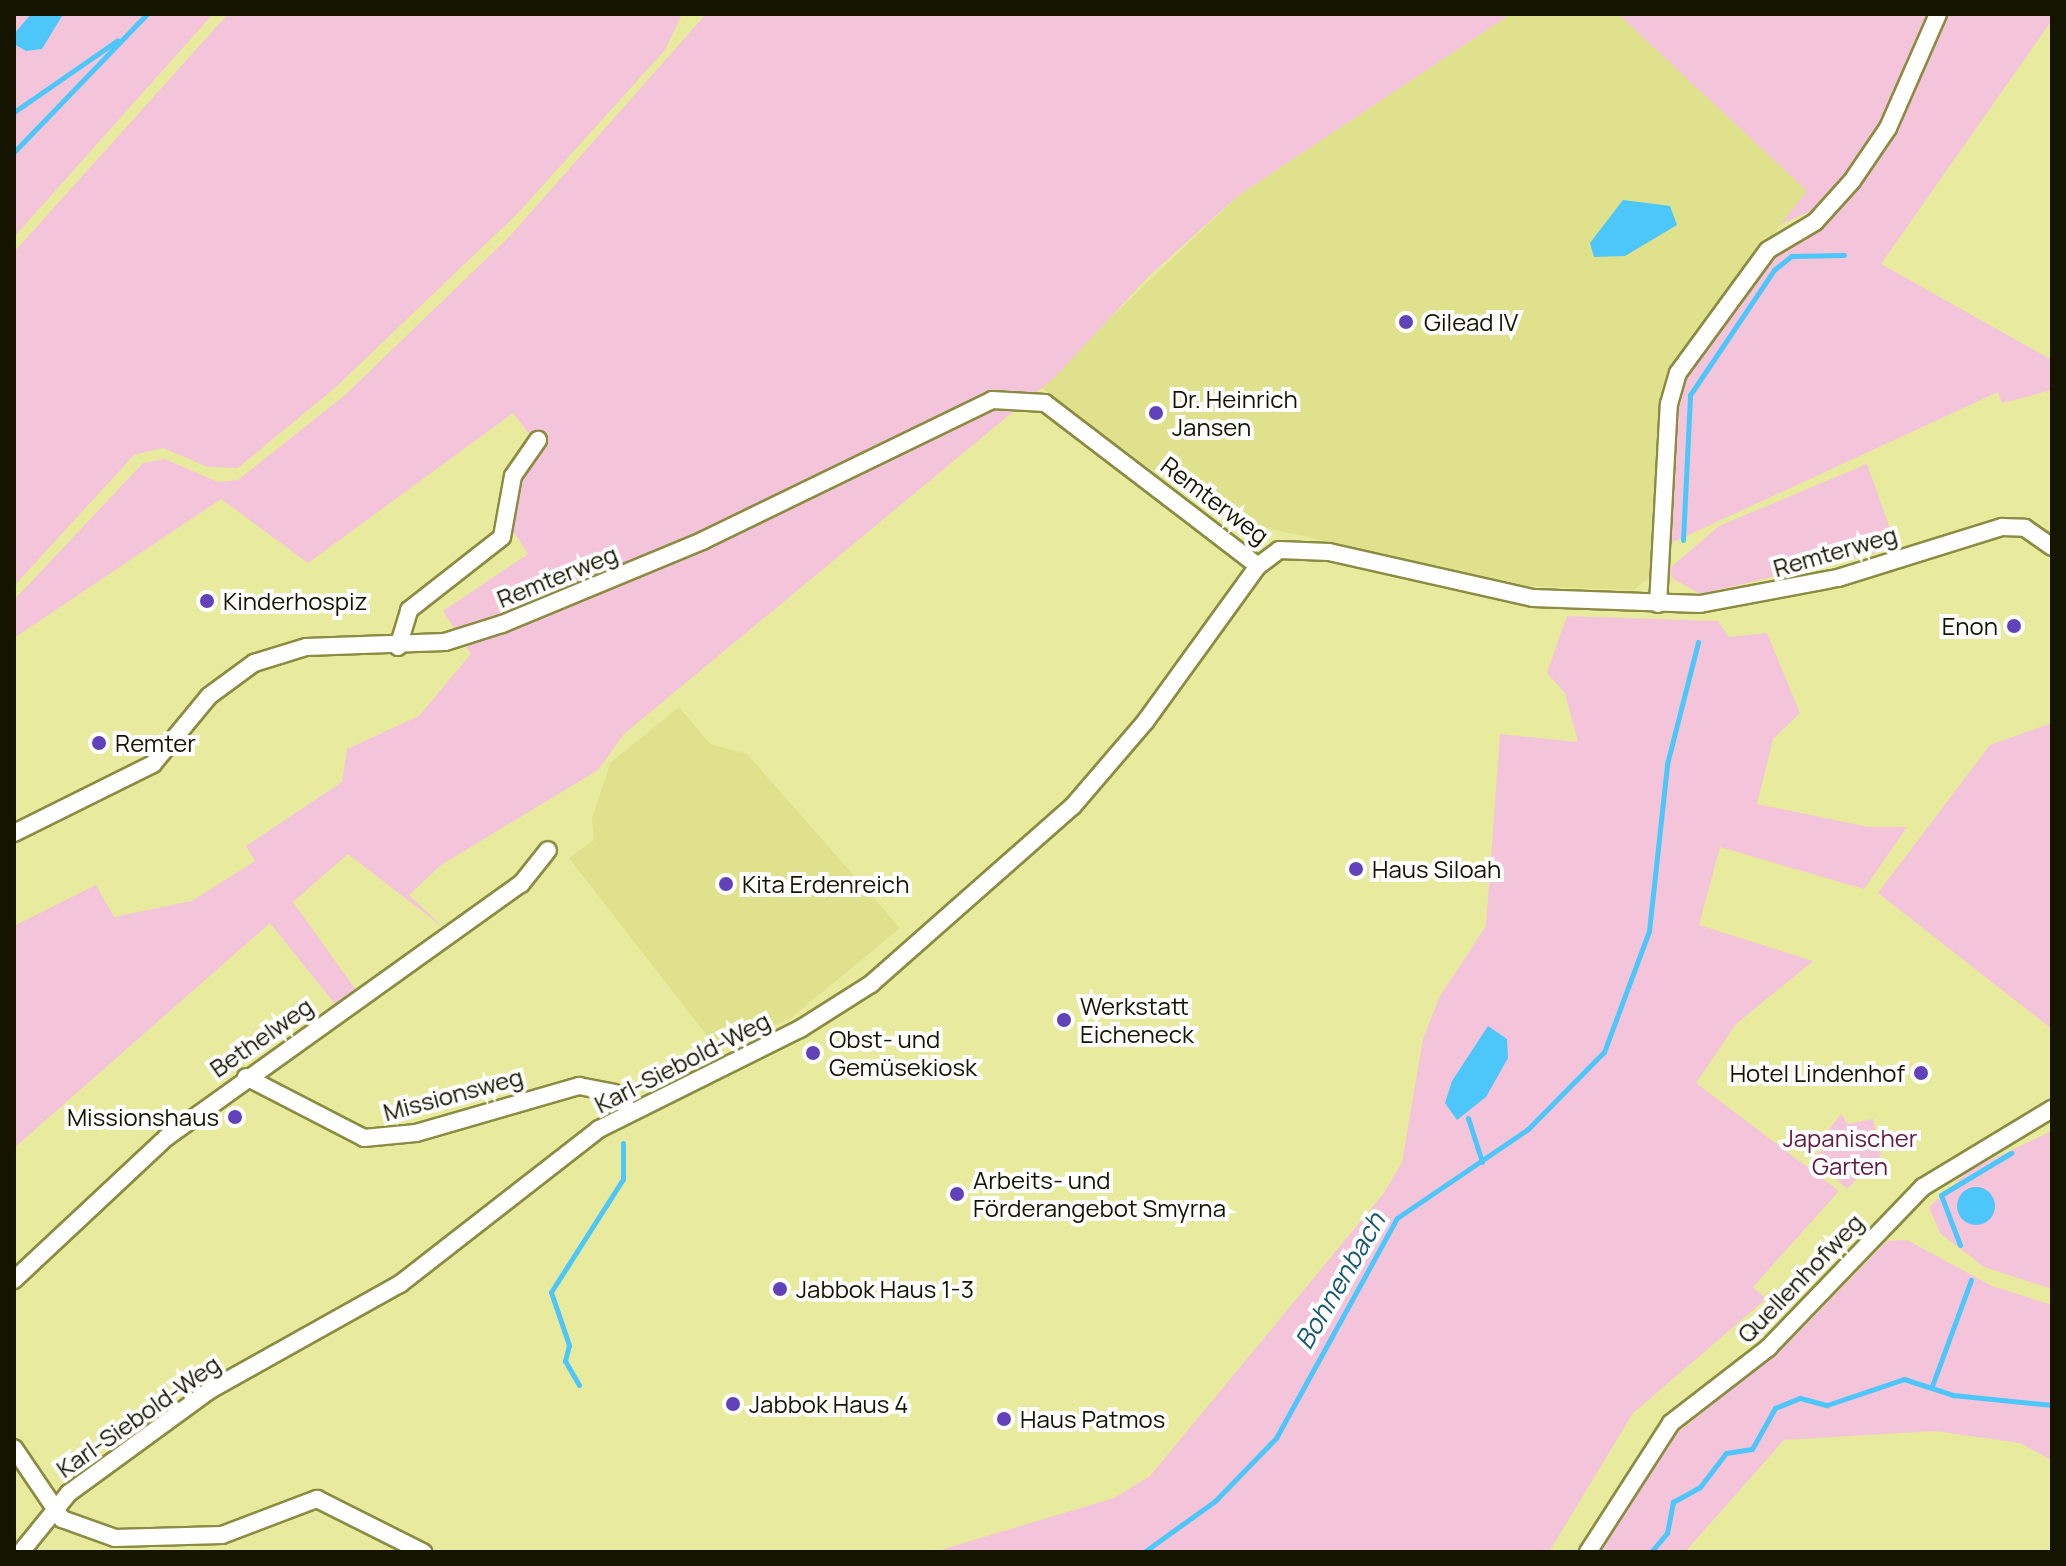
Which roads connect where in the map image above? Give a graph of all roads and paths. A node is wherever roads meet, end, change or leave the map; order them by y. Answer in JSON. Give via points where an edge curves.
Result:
{"nodes":[{"id":1,"x":1938,"y":14,"type":"edge"},
{"id":2,"x":538,"y":440,"type":"dead end"},
{"id":3,"x":2052,"y":547,"type":"edge"},
{"id":4,"x":1258,"y":566,"type":"junction"},
{"id":5,"x":1658,"y":604,"type":"junction"},
{"id":6,"x":398,"y":647,"type":"junction"},
{"id":7,"x":14,"y":833,"type":"edge"},
{"id":8,"x":548,"y":850,"type":"dead end"},
{"id":9,"x":246,"y":1077,"type":"junction"},
{"id":10,"x":2052,"y":1109,"type":"edge"},
{"id":11,"x":629,"y":1110,"type":"junction"},
{"id":12,"x":14,"y":1280,"type":"edge"},
{"id":13,"x":14,"y":1448,"type":"edge"},
{"id":14,"x":53,"y":1510,"type":"junction"},
{"id":15,"x":21,"y":1552,"type":"edge"},
{"id":16,"x":423,"y":1552,"type":"edge"},
{"id":17,"x":1588,"y":1552,"type":"edge"}],
"edges":[{"from":1,"to":5,"type":"street","via":[[1888,128],[1852,181],[1815,222],[1768,250],[1678,373],[1669,404]]},
{"from":2,"to":6,"type":"street","name":"Remterweg","via":[[513,476],[502,537],[409,610]]},
{"from":3,"to":5,"type":"street","name":"Remterweg","via":[[2033,531],[2002,527],[1760,597]]},
{"from":4,"to":5,"type":"street","name":"Remterweg","via":[[1279,550],[1308,549],[1513,595]]},
{"from":4,"to":6,"type":"street","name":"Remterweg","via":[[1045,403],[1013,397],[620,578],[466,637]]},
{"from":4,"to":11,"type":"street","name":"Karl-Siebold-Weg","via":[[1092,785],[871,984],[773,1044]]},
{"from":6,"to":7,"type":"street","name":"Remterweg","via":[[306,647],[254,663],[209,696],[153,764]]},
{"from":8,"to":9,"type":"street","name":"Bethelweg","via":[[521,884]]},
{"from":9,"to":11,"type":"street","name":"Missionsweg","via":[[364,1138],[416,1133],[579,1086],[614,1093]]},
{"from":9,"to":12,"type":"street","name":"Bethelweg","via":[[167,1137]]},
{"from":10,"to":17,"type":"street","name":"Quellenhofweg","via":[[1923,1187],[1768,1348],[1671,1423]]},
{"from":11,"to":14,"type":"street","name":"Karl-Siebold-Weg","via":[[400,1284],[210,1390]]},
{"from":13,"to":14,"type":"street"},
{"from":14,"to":15,"type":"street","name":"Karl-Siebold-Weg"},
{"from":14,"to":16,"type":"street","via":[[77,1528],[115,1538],[168,1541],[222,1535],[317,1499]]}]}
